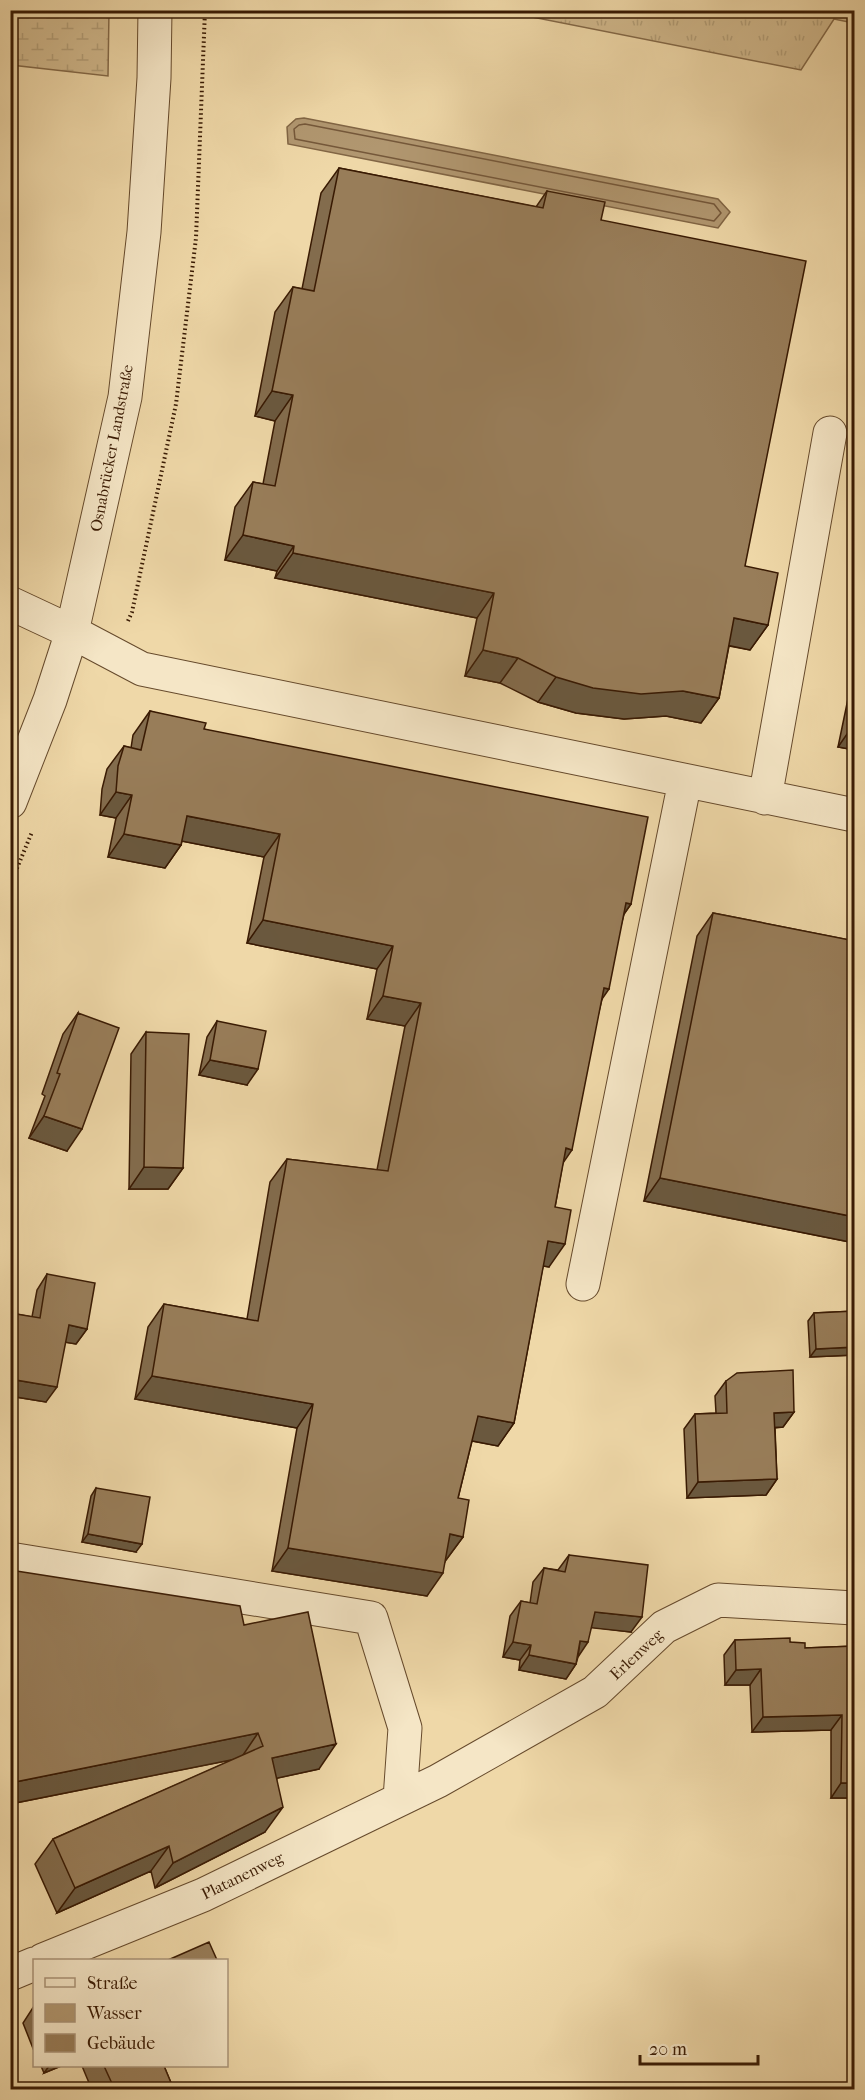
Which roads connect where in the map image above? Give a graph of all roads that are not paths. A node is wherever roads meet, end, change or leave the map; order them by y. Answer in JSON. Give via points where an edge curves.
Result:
{"nodes":[{"id":1,"x":155,"y":10,"type":"edge"},
{"id":2,"x":830,"y":433,"type":"dead end"},
{"id":3,"x":10,"y":603,"type":"edge"},
{"id":4,"x":72,"y":632,"type":"junction"},
{"id":5,"x":685,"y":781,"type":"junction"},
{"id":6,"x":765,"y":798,"type":"junction"},
{"id":7,"x":10,"y":802,"type":"edge"},
{"id":8,"x":855,"y":815,"type":"edge"},
{"id":9,"x":583,"y":1284,"type":"dead end"},
{"id":10,"x":10,"y":1559,"type":"edge"},
{"id":11,"x":855,"y":1608,"type":"edge"},
{"id":12,"x":438,"y":1781,"type":"joint"},
{"id":13,"x":400,"y":1799,"type":"junction"},
{"id":14,"x":45,"y":1959,"type":"edge"},
{"id":15,"x":33,"y":1964,"type":"edge"},
{"id":16,"x":10,"y":1974,"type":"edge"}],
"edges":[{"from":1,"to":4,"type":"street","name":"Osnabrücker Landstraße","via":[[144,232],[125,397]]},
{"from":2,"to":6,"type":"street"},
{"from":3,"to":4,"type":"street"},
{"from":4,"to":5,"type":"street","via":[[142,669]]},
{"from":4,"to":7,"type":"street","name":"Osnabrücker Landstraße"},
{"from":5,"to":6,"type":"street"},
{"from":5,"to":9,"type":"street"},
{"from":6,"to":8,"type":"street"},
{"from":10,"to":13,"type":"street","via":[[371,1618],[405,1728]]},
{"from":11,"to":12,"type":"street","name":"Erlenweg","via":[[718,1600],[664,1627],[595,1692]]},
{"from":12,"to":13,"type":"street","name":"Platanenweg"},
{"from":13,"to":14,"type":"street","name":"Platanenweg","via":[[203,1895]]},
{"from":15,"to":16,"type":"street"}]}
